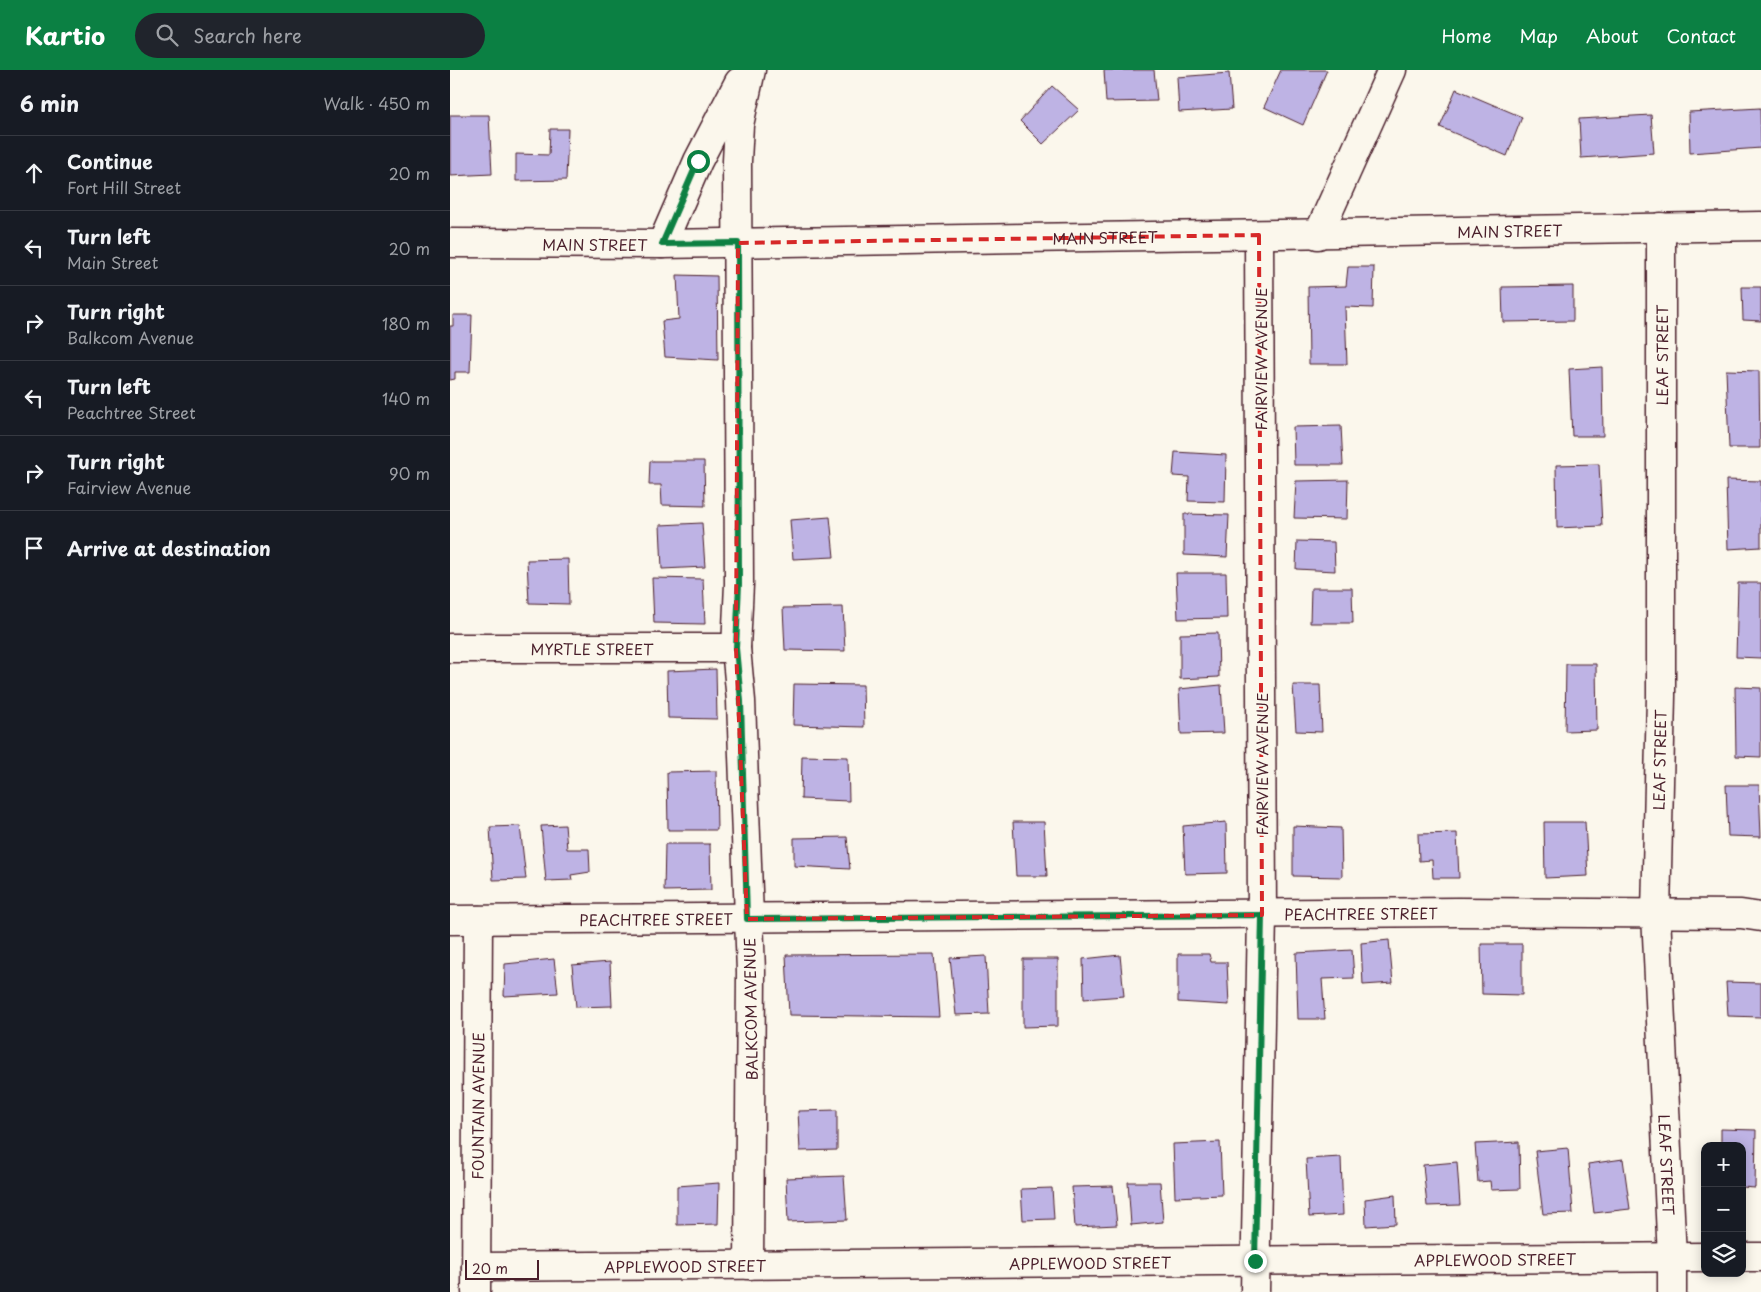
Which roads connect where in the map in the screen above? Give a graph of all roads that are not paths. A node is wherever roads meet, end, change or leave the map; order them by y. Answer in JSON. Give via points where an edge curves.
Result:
{"nodes":[{"id":1,"x":746,"y":70,"type":"edge"},
{"id":2,"x":751,"y":70,"type":"edge"},
{"id":3,"x":1392,"y":70,"type":"edge"},
{"id":4,"x":1761,"y":226,"type":"edge"},
{"id":5,"x":1662,"y":227,"type":"junction"},
{"id":6,"x":1259,"y":235,"type":"junction"},
{"id":7,"x":1318,"y":235,"type":"junction"},
{"id":8,"x":450,"y":243,"type":"edge"},
{"id":9,"x":738,"y":243,"type":"junction"},
{"id":10,"x":662,"y":244,"type":"junction"},
{"id":11,"x":450,"y":648,"type":"edge"},
{"id":12,"x":736,"y":648,"type":"junction"},
{"id":13,"x":1656,"y":914,"type":"junction"},
{"id":14,"x":1262,"y":915,"type":"junction"},
{"id":15,"x":1761,"y":917,"type":"edge"},
{"id":16,"x":747,"y":919,"type":"junction"},
{"id":17,"x":450,"y":920,"type":"edge"},
{"id":18,"x":478,"y":920,"type":"junction"},
{"id":19,"x":1701,"y":1257,"type":"edge"},
{"id":20,"x":1746,"y":1257,"type":"edge"},
{"id":21,"x":1761,"y":1257,"type":"edge"},
{"id":22,"x":1672,"y":1258,"type":"junction"},
{"id":23,"x":1255,"y":1261,"type":"junction"},
{"id":24,"x":749,"y":1265,"type":"junction"},
{"id":25,"x":476,"y":1280,"type":"edge"},
{"id":26,"x":1256,"y":1292,"type":"edge"},
{"id":27,"x":1672,"y":1292,"type":"edge"}],
"edges":[{"from":1,"to":10,"type":"street","via":[[698,161]]},
{"from":2,"to":9,"type":"street","name":"BALKCOM AVENUE","via":[[739,124]]},
{"from":3,"to":7,"type":"street"},
{"from":4,"to":5,"type":"street","name":"MAIN STREET"},
{"from":5,"to":7,"type":"street","name":"MAIN STREET"},
{"from":5,"to":13,"type":"street","name":"LEAF STREET","via":[[1661,696]]},
{"from":6,"to":7,"type":"street","name":"MAIN STREET"},
{"from":6,"to":9,"type":"street","name":"MAIN STREET"},
{"from":6,"to":14,"type":"street","name":"FAIRVIEW AVENUE"},
{"from":8,"to":10,"type":"street","name":"MAIN STREET"},
{"from":9,"to":10,"type":"street","name":"MAIN STREET"},
{"from":9,"to":12,"type":"street","name":"BALKCOM AVENUE","via":[[739,584]]},
{"from":11,"to":12,"type":"street","name":"MYRTLE STREET"},
{"from":12,"to":16,"type":"street","name":"BALKCOM AVENUE","via":[[741,701]]},
{"from":13,"to":14,"type":"street","name":"PEACHTREE STREET","via":[[1458,912]]},
{"from":13,"to":15,"type":"street","name":"PEACHTREE STREET"},
{"from":13,"to":22,"type":"street","name":"LEAF STREET"},
{"from":14,"to":16,"type":"street","name":"PEACHTREE STREET"},
{"from":14,"to":23,"type":"street","name":"FAIRVIEW AVENUE"},
{"from":16,"to":18,"type":"street","name":"PEACHTREE STREET"},
{"from":16,"to":24,"type":"street","name":"BALKCOM AVENUE","via":[[752,1064]]},
{"from":17,"to":18,"type":"street","name":"PEACHTREE STREET"},
{"from":18,"to":25,"type":"street","name":"FOUNTAIN AVENUE"},
{"from":19,"to":22,"type":"street","name":"APPLEWOOD STREET"},
{"from":20,"to":21,"type":"street"},
{"from":22,"to":23,"type":"street","name":"APPLEWOOD STREET"},
{"from":22,"to":27,"type":"street","name":"LEAF STREET"},
{"from":23,"to":24,"type":"street","name":"APPLEWOOD STREET"},
{"from":23,"to":26,"type":"street","name":"FAIRVIEW AVENUE"},
{"from":24,"to":25,"type":"street","name":"APPLEWOOD STREET"}]}
